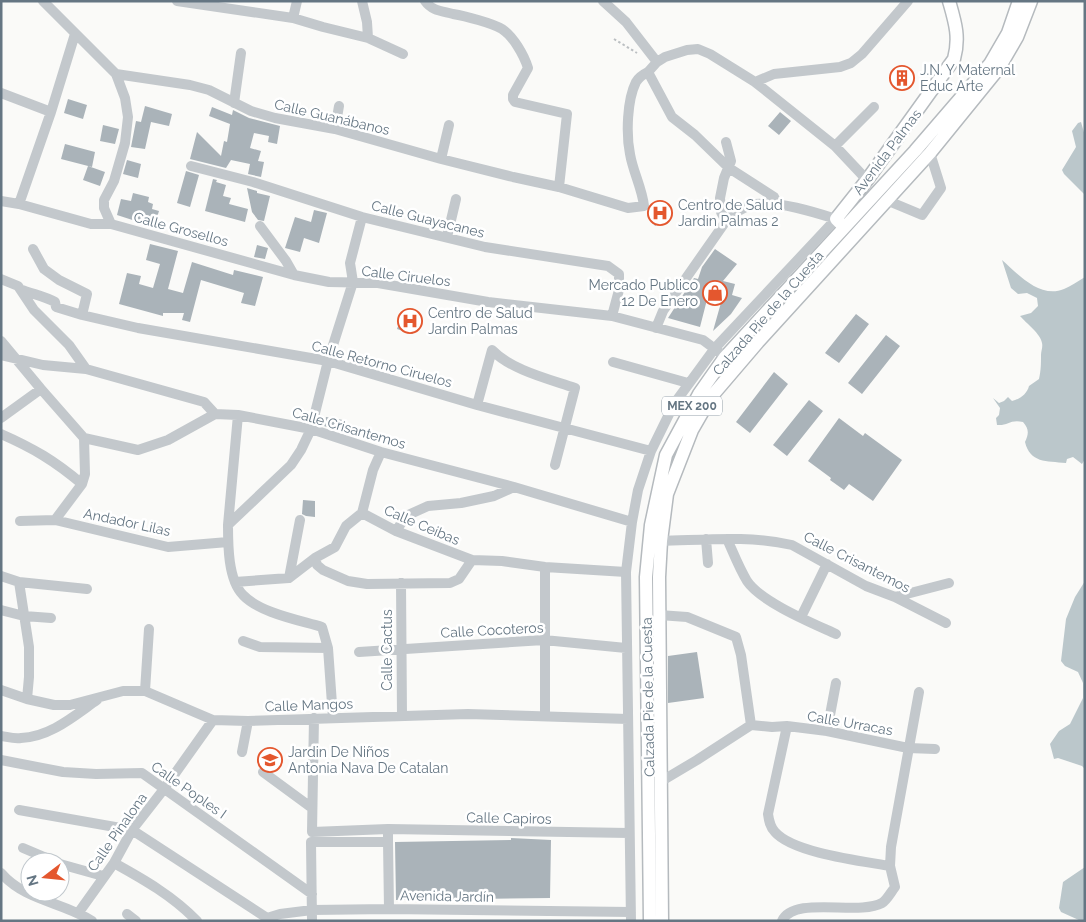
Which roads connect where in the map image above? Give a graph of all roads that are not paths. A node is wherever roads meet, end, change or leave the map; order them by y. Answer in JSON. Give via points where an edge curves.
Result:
{"nodes":[{"id":1,"x":43,"y":1,"type":"edge"},
{"id":2,"x":177,"y":1,"type":"edge"},
{"id":3,"x":297,"y":1,"type":"edge"},
{"id":4,"x":362,"y":1,"type":"edge"},
{"id":5,"x":425,"y":1,"type":"edge"},
{"id":6,"x":602,"y":1,"type":"edge"},
{"id":7,"x":908,"y":1,"type":"edge"},
{"id":8,"x":949,"y":1,"type":"edge"},
{"id":9,"x":1019,"y":1,"type":"edge"},
{"id":10,"x":1031,"y":1,"type":"edge"},
{"id":11,"x":293,"y":18,"type":"junction"},
{"id":12,"x":75,"y":34,"type":"junction"},
{"id":13,"x":368,"y":38,"type":"junction"},
{"id":14,"x":241,"y":53,"type":"dead end"},
{"id":15,"x":403,"y":54,"type":"dead end"},
{"id":16,"x":657,"y":62,"type":"junction"},
{"id":17,"x":648,"y":72,"type":"junction"},
{"id":18,"x":116,"y":74,"type":"junction"},
{"id":19,"x":755,"y":82,"type":"junction"},
{"id":20,"x":1,"y":93,"type":"edge"},
{"id":21,"x":234,"y":103,"type":"junction"},
{"id":22,"x":340,"y":106,"type":"dead end"},
{"id":23,"x":874,"y":108,"type":"dead end"},
{"id":24,"x":51,"y":112,"type":"junction"},
{"id":25,"x":449,"y":125,"type":"dead end"},
{"id":26,"x":335,"y":129,"type":"junction"},
{"id":27,"x":726,"y":142,"type":"dead end"},
{"id":28,"x":834,"y":146,"type":"junction"},
{"id":29,"x":930,"y":153,"type":"junction"},
{"id":30,"x":441,"y":159,"type":"junction"},
{"id":31,"x":191,"y":166,"type":"dead end"},
{"id":32,"x":729,"y":168,"type":"junction"},
{"id":33,"x":867,"y":180,"type":"junction"},
{"id":34,"x":559,"y":187,"type":"junction"},
{"id":35,"x":456,"y":199,"type":"dead end"},
{"id":36,"x":886,"y":200,"type":"junction"},
{"id":37,"x":1,"y":202,"type":"edge"},
{"id":38,"x":19,"y":204,"type":"junction"},
{"id":39,"x":778,"y":205,"type":"junction"},
{"id":40,"x":362,"y":217,"type":"junction"},
{"id":41,"x":726,"y":221,"type":"junction"},
{"id":42,"x":840,"y":223,"type":"junction"},
{"id":43,"x":111,"y":224,"type":"junction"},
{"id":44,"x":260,"y":226,"type":"dead end"},
{"id":45,"x":447,"y":237,"type":"junction"},
{"id":46,"x":33,"y":249,"type":"dead end"},
{"id":47,"x":294,"y":275,"type":"junction"},
{"id":48,"x":1,"y":279,"type":"edge"},
{"id":49,"x":353,"y":282,"type":"junction"},
{"id":50,"x":20,"y":289,"type":"junction"},
{"id":51,"x":82,"y":315,"type":"junction"},
{"id":52,"x":612,"y":316,"type":"junction"},
{"id":53,"x":656,"y":328,"type":"junction"},
{"id":54,"x":1,"y":341,"type":"edge"},
{"id":55,"x":715,"y":348,"type":"junction"},
{"id":56,"x":1,"y":354,"type":"edge"},
{"id":57,"x":13,"y":357,"type":"junction"},
{"id":58,"x":725,"y":357,"type":"junction"},
{"id":59,"x":328,"y":361,"type":"junction"},
{"id":60,"x":613,"y":362,"type":"dead end"},
{"id":61,"x":86,"y":368,"type":"junction"},
{"id":62,"x":688,"y":383,"type":"junction"},
{"id":63,"x":40,"y":389,"type":"junction"},
{"id":64,"x":477,"y":405,"type":"junction"},
{"id":65,"x":215,"y":414,"type":"junction"},
{"id":66,"x":238,"y":416,"type":"junction"},
{"id":67,"x":1,"y":418,"type":"edge"},
{"id":68,"x":565,"y":428,"type":"junction"},
{"id":69,"x":311,"y":429,"type":"junction"},
{"id":70,"x":1,"y":434,"type":"edge"},
{"id":71,"x":84,"y":438,"type":"junction"},
{"id":72,"x":651,"y":451,"type":"junction"},
{"id":73,"x":381,"y":452,"type":"junction"},
{"id":74,"x":555,"y":465,"type":"dead end"},
{"id":75,"x":82,"y":484,"type":"junction"},
{"id":76,"x":514,"y":488,"type":"junction"},
{"id":77,"x":362,"y":513,"type":"junction"},
{"id":78,"x":55,"y":520,"type":"junction"},
{"id":79,"x":300,"y":520,"type":"dead end"},
{"id":80,"x":20,"y":521,"type":"dead end"},
{"id":81,"x":632,"y":522,"type":"junction"},
{"id":82,"x":228,"y":525,"type":"junction"},
{"id":83,"x":396,"y":531,"type":"junction"},
{"id":84,"x":727,"y":539,"type":"junction"},
{"id":85,"x":706,"y":540,"type":"junction"},
{"id":86,"x":661,"y":541,"type":"junction"},
{"id":87,"x":228,"y":542,"type":"junction"},
{"id":88,"x":315,"y":558,"type":"junction"},
{"id":89,"x":472,"y":560,"type":"junction"},
{"id":90,"x":708,"y":563,"type":"dead end"},
{"id":91,"x":827,"y":564,"type":"junction"},
{"id":92,"x":545,"y":567,"type":"junction"},
{"id":93,"x":626,"y":572,"type":"junction"},
{"id":94,"x":1,"y":576,"type":"edge"},
{"id":95,"x":289,"y":578,"type":"junction"},
{"id":96,"x":19,"y":582,"type":"junction"},
{"id":97,"x":235,"y":582,"type":"junction"},
{"id":98,"x":401,"y":583,"type":"junction"},
{"id":99,"x":949,"y":583,"type":"dead end"},
{"id":100,"x":87,"y":589,"type":"dead end"},
{"id":101,"x":895,"y":597,"type":"junction"},
{"id":102,"x":1,"y":610,"type":"edge"},
{"id":103,"x":659,"y":615,"type":"junction"},
{"id":104,"x":24,"y":616,"type":"junction"},
{"id":105,"x":51,"y":618,"type":"dead end"},
{"id":106,"x":801,"y":618,"type":"junction"},
{"id":107,"x":946,"y":623,"type":"dead end"},
{"id":108,"x":149,"y":629,"type":"dead end"},
{"id":109,"x":836,"y":634,"type":"dead end"},
{"id":110,"x":544,"y":640,"type":"junction"},
{"id":111,"x":243,"y":641,"type":"dead end"},
{"id":112,"x":328,"y":648,"type":"junction"},
{"id":113,"x":626,"y":648,"type":"junction"},
{"id":114,"x":401,"y":650,"type":"junction"},
{"id":115,"x":359,"y":652,"type":"dead end"},
{"id":116,"x":836,"y":683,"type":"dead end"},
{"id":117,"x":1,"y":690,"type":"edge"},
{"id":118,"x":145,"y":691,"type":"junction"},
{"id":119,"x":919,"y":692,"type":"dead end"},
{"id":120,"x":104,"y":695,"type":"junction"},
{"id":121,"x":27,"y":699,"type":"junction"},
{"id":122,"x":402,"y":716,"type":"junction"},
{"id":123,"x":546,"y":716,"type":"junction"},
{"id":124,"x":314,"y":718,"type":"junction"},
{"id":125,"x":333,"y":718,"type":"junction"},
{"id":126,"x":628,"y":719,"type":"junction"},
{"id":127,"x":213,"y":720,"type":"junction"},
{"id":128,"x":248,"y":721,"type":"junction"},
{"id":129,"x":751,"y":725,"type":"junction"},
{"id":130,"x":786,"y":726,"type":"junction"},
{"id":131,"x":827,"y":731,"type":"junction"},
{"id":132,"x":1,"y":736,"type":"edge"},
{"id":133,"x":908,"y":748,"type":"junction"},
{"id":134,"x":935,"y":749,"type":"dead end"},
{"id":135,"x":242,"y":752,"type":"dead end"},
{"id":136,"x":1,"y":760,"type":"edge"},
{"id":137,"x":263,"y":772,"type":"dead end"},
{"id":138,"x":660,"y":782,"type":"junction"},
{"id":139,"x":164,"y":789,"type":"junction"},
{"id":140,"x":312,"y":808,"type":"junction"},
{"id":141,"x":19,"y":810,"type":"dead end"},
{"id":142,"x":388,"y":829,"type":"junction"},
{"id":143,"x":132,"y":830,"type":"junction"},
{"id":144,"x":629,"y":833,"type":"junction"},
{"id":145,"x":311,"y":837,"type":"junction"},
{"id":146,"x":388,"y":842,"type":"junction"},
{"id":147,"x":23,"y":848,"type":"dead end"},
{"id":148,"x":32,"y":852,"type":"edge"},
{"id":149,"x":114,"y":863,"type":"junction"},
{"id":150,"x":890,"y":866,"type":"junction"},
{"id":151,"x":70,"y":867,"type":"edge"},
{"id":152,"x":1,"y":873,"type":"edge"},
{"id":153,"x":103,"y":876,"type":"junction"},
{"id":154,"x":312,"y":894,"type":"junction"},
{"id":155,"x":389,"y":909,"type":"junction"},
{"id":156,"x":312,"y":910,"type":"junction"},
{"id":157,"x":79,"y":912,"type":"junction"},
{"id":158,"x":127,"y":914,"type":"dead end"},
{"id":159,"x":631,"y":916,"type":"edge"},
{"id":160,"x":266,"y":920,"type":"edge"},
{"id":161,"x":92,"y":921,"type":"edge"},
{"id":162,"x":136,"y":921,"type":"edge"},
{"id":163,"x":197,"y":921,"type":"edge"},
{"id":164,"x":312,"y":921,"type":"edge"},
{"id":165,"x":650,"y":921,"type":"edge"},
{"id":166,"x":662,"y":921,"type":"edge"},
{"id":167,"x":782,"y":921,"type":"edge"}],
"edges":[{"from":1,"to":12,"type":"street"},
{"from":2,"to":11,"type":"street"},
{"from":3,"to":11,"type":"street"},
{"from":4,"to":13,"type":"street"},
{"from":5,"to":34,"type":"street","via":[[435,10],[502,29],[528,68],[513,96],[515,102],[567,114]]},
{"from":6,"to":16,"type":"street","via":[[626,22]]},
{"from":7,"to":19,"type":"street","via":[[851,63],[774,74]]},
{"from":8,"to":33,"type":"main road","name":"Avenida Palmas","via":[[957,30],[958,46],[954,59]]},
{"from":9,"to":42,"type":"main road","name":"Calzada Pie de la Cuesta","number":"MEX 200","via":[[1008,33],[990,64],[915,151]]},
{"from":10,"to":29,"type":"main road","name":"Calzada Pie de la Cuesta","number":"MEX 200","via":[[1017,37],[999,68]]},
{"from":11,"to":13,"type":"street"},
{"from":12,"to":18,"type":"street"},
{"from":12,"to":24,"type":"street"},
{"from":13,"to":15,"type":"street"},
{"from":14,"to":21,"type":"street"},
{"from":16,"to":17,"type":"street"},
{"from":16,"to":19,"type":"street","via":[[664,57],[698,49]]},
{"from":17,"to":32,"type":"street","via":[[672,117]]},
{"from":17,"to":34,"type":"street","name":"Calle Guanábanos","via":[[637,80],[629,104],[628,145],[644,206],[628,208]]},
{"from":18,"to":21,"type":"street","name":"Calle Guanábanos","via":[[209,90]]},
{"from":18,"to":43,"type":"street","via":[[128,117],[125,143],[114,182],[104,200]]},
{"from":19,"to":28,"type":"street"},
{"from":20,"to":24,"type":"street"},
{"from":21,"to":26,"type":"street","name":"Calle Guanábanos","via":[[274,118]]},
{"from":22,"to":26,"type":"street"},
{"from":23,"to":28,"type":"street"},
{"from":24,"to":38,"type":"street"},
{"from":25,"to":30,"type":"street"},
{"from":26,"to":30,"type":"street","name":"Calle Guanábanos"},
{"from":27,"to":32,"type":"street","via":[[731,161]]},
{"from":28,"to":33,"type":"street"},
{"from":29,"to":36,"type":"main road","name":"Calzada Pie de la Cuesta","number":"MEX 200"},
{"from":29,"to":36,"type":"street","via":[[941,188],[922,215]]},
{"from":30,"to":34,"type":"street","name":"Calle Guanábanos"},
{"from":31,"to":40,"type":"street","name":"Calle Guayacanes"},
{"from":32,"to":39,"type":"street","via":[[774,197]]},
{"from":32,"to":41,"type":"street","via":[[720,198],[721,212]]},
{"from":33,"to":42,"type":"main road","name":"Avenida Palmas"},
{"from":35,"to":45,"type":"street"},
{"from":36,"to":86,"type":"main road","name":"Calzada Pie de la Cuesta","number":"MEX 200","via":[[711,397],[692,430],[667,494]]},
{"from":37,"to":38,"type":"street","name":"Calle Grosellos"},
{"from":38,"to":43,"type":"street","name":"Calle Grosellos","via":[[91,224]]},
{"from":39,"to":41,"type":"street","via":[[756,204],[734,213]]},
{"from":39,"to":42,"type":"street","via":[[821,214]]},
{"from":40,"to":45,"type":"street","name":"Calle Guayacanes"},
{"from":40,"to":49,"type":"street","via":[[350,263]]},
{"from":41,"to":53,"type":"street","via":[[663,311]]},
{"from":42,"to":55,"type":"street"},
{"from":42,"to":58,"type":"main road","name":"Calzada Pie de la Cuesta","number":"MEX 200"},
{"from":43,"to":47,"type":"street","name":"Calle Grosellos"},
{"from":44,"to":47,"type":"street"},
{"from":45,"to":52,"type":"street","name":"Calle Guayacanes","via":[[485,247],[608,266],[619,274],[619,290]]},
{"from":46,"to":51,"type":"street","via":[[44,269],[87,294]]},
{"from":47,"to":49,"type":"street","name":"Calle Grosellos","via":[[329,282]]},
{"from":48,"to":50,"type":"street"},
{"from":49,"to":52,"type":"street","name":"Calle Ciruelos"},
{"from":49,"to":59,"type":"street","name":"Calle Ciruelos"},
{"from":50,"to":51,"type":"street","name":"Calle Retorno Ciruelos","via":[[56,302],[56,307]]},
{"from":50,"to":61,"type":"street","via":[[34,310],[69,345]]},
{"from":51,"to":59,"type":"street","name":"Calle Retorno Ciruelos"},
{"from":52,"to":53,"type":"street","name":"Calle Ciruelos"},
{"from":53,"to":55,"type":"street","name":"Calle Ciruelos","via":[[703,340]]},
{"from":54,"to":57,"type":"street"},
{"from":55,"to":58,"type":"street","name":"Calle Ciruelos"},
{"from":55,"to":62,"type":"street"},
{"from":56,"to":57,"type":"street"},
{"from":57,"to":61,"type":"street","via":[[43,365]]},
{"from":57,"to":63,"type":"street"},
{"from":58,"to":165,"type":"main road","name":"Calzada Pie de la Cuesta","number":"MEX 200","via":[[699,394],[666,455],[651,525],[646,577]]},
{"from":59,"to":64,"type":"street","name":"Calle Retorno Ciruelos"},
{"from":59,"to":69,"type":"street","name":"Calle Ciruelos"},
{"from":60,"to":62,"type":"street"},
{"from":61,"to":65,"type":"street","via":[[204,402]]},
{"from":62,"to":72,"type":"street"},
{"from":63,"to":67,"type":"street"},
{"from":63,"to":71,"type":"street"},
{"from":64,"to":68,"type":"street","name":"Calle Retorno Ciruelos"},
{"from":64,"to":68,"type":"street","via":[[492,350],[499,358],[518,367],[575,388]]},
{"from":65,"to":66,"type":"street","name":"Calle Crisantemos"},
{"from":65,"to":71,"type":"street","via":[[168,440],[138,450]]},
{"from":66,"to":69,"type":"street","name":"Calle Crisantemos"},
{"from":66,"to":82,"type":"street"},
{"from":68,"to":72,"type":"street","name":"Calle Retorno Ciruelos"},
{"from":68,"to":74,"type":"street"},
{"from":69,"to":73,"type":"street","name":"Calle Crisantemos"},
{"from":69,"to":82,"type":"street","name":"Calle Ciruelos","via":[[291,465]]},
{"from":70,"to":75,"type":"street","via":[[59,465]]},
{"from":71,"to":75,"type":"street","via":[[85,474]]},
{"from":72,"to":81,"type":"street"},
{"from":73,"to":76,"type":"street","name":"Calle Crisantemos"},
{"from":73,"to":77,"type":"street"},
{"from":75,"to":78,"type":"street"},
{"from":76,"to":81,"type":"street","name":"Calle Crisantemos"},
{"from":76,"to":83,"type":"street","via":[[461,503],[428,506],[406,516]]},
{"from":77,"to":83,"type":"street","name":"Calle Ceibas"},
{"from":77,"to":88,"type":"street","name":"Calle Ceibas","via":[[346,526],[335,547]]},
{"from":78,"to":80,"type":"street","name":"Andador Lilas"},
{"from":78,"to":87,"type":"street","name":"Andador Lilas","via":[[168,547]]},
{"from":79,"to":95,"type":"street"},
{"from":81,"to":93,"type":"street"},
{"from":82,"to":87,"type":"street"},
{"from":83,"to":89,"type":"street","name":"Calle Ceibas"},
{"from":84,"to":85,"type":"street","name":"Calle Crisantemos"},
{"from":84,"to":91,"type":"street","name":"Calle Crisantemos","via":[[786,544]]},
{"from":84,"to":106,"type":"street","via":[[748,582],[762,596]]},
{"from":85,"to":86,"type":"street","name":"Calle Crisantemos"},
{"from":85,"to":90,"type":"street"},
{"from":86,"to":103,"type":"main road","name":"Calzada Pie de la Cuesta","number":"MEX 200"},
{"from":87,"to":97,"type":"street","via":[[228,557]]},
{"from":88,"to":95,"type":"street","name":"Calle Ceibas"},
{"from":88,"to":98,"type":"street","via":[[323,570],[348,581]]},
{"from":89,"to":92,"type":"street","name":"Calle Ceibas"},
{"from":89,"to":98,"type":"street","via":[[459,579],[450,583]]},
{"from":91,"to":101,"type":"street","name":"Calle Crisantemos","via":[[866,586]]},
{"from":91,"to":106,"type":"street"},
{"from":92,"to":93,"type":"street","name":"Calle Ceibas"},
{"from":92,"to":110,"type":"street"},
{"from":93,"to":113,"type":"street"},
{"from":94,"to":96,"type":"street"},
{"from":95,"to":97,"type":"street"},
{"from":96,"to":100,"type":"street"},
{"from":96,"to":104,"type":"street"},
{"from":97,"to":112,"type":"street","via":[[242,595],[254,603],[322,627]]},
{"from":98,"to":114,"type":"street","name":"Calle Cactus"},
{"from":99,"to":101,"type":"street"},
{"from":101,"to":107,"type":"street","name":"Calle Crisantemos"},
{"from":102,"to":104,"type":"street"},
{"from":103,"to":129,"type":"street","via":[[687,617],[736,637]]},
{"from":103,"to":138,"type":"main road","name":"Calzada Pie de la Cuesta","number":"MEX 200"},
{"from":104,"to":105,"type":"street"},
{"from":104,"to":121,"type":"street","via":[[29,647]]},
{"from":106,"to":109,"type":"street"},
{"from":108,"to":118,"type":"street"},
{"from":110,"to":113,"type":"street","name":"Calle Cocoteros"},
{"from":110,"to":114,"type":"street","name":"Calle Cocoteros"},
{"from":110,"to":123,"type":"street"},
{"from":111,"to":112,"type":"street","via":[[260,647]]},
{"from":112,"to":125,"type":"street"},
{"from":113,"to":126,"type":"street"},
{"from":114,"to":115,"type":"street","name":"Calle Cocoteros"},
{"from":114,"to":122,"type":"street","name":"Calle Cactus"},
{"from":116,"to":131,"type":"street"},
{"from":117,"to":121,"type":"street","name":"Calle Mangos"},
{"from":118,"to":120,"type":"street","name":"Calle Mangos"},
{"from":118,"to":127,"type":"street","name":"Calle Mangos"},
{"from":119,"to":133,"type":"street"},
{"from":120,"to":121,"type":"street","name":"Calle Mangos","via":[[70,705]]},
{"from":120,"to":132,"type":"street","via":[[52,730],[37,736]]},
{"from":122,"to":123,"type":"street","name":"Calle Mangos"},
{"from":122,"to":125,"type":"street","name":"Calle Mangos"},
{"from":123,"to":126,"type":"street","name":"Calle Mangos"},
{"from":124,"to":125,"type":"street","name":"Calle Mangos"},
{"from":124,"to":128,"type":"street","name":"Calle Mangos"},
{"from":124,"to":140,"type":"street"},
{"from":126,"to":144,"type":"street"},
{"from":127,"to":128,"type":"street","name":"Calle Mangos"},
{"from":127,"to":139,"type":"street","name":"Calle Pinalona"},
{"from":128,"to":135,"type":"street"},
{"from":129,"to":130,"type":"street","name":"Calle Urracas"},
{"from":129,"to":138,"type":"street"},
{"from":130,"to":131,"type":"street","name":"Calle Urracas"},
{"from":130,"to":150,"type":"street","name":"Calle Urracas","via":[[768,814],[773,831],[810,851]]},
{"from":131,"to":133,"type":"street","name":"Calle Urracas"},
{"from":133,"to":134,"type":"street","name":"Calle Urracas"},
{"from":133,"to":150,"type":"street","via":[[890,847]]},
{"from":136,"to":139,"type":"street","name":"Calle Poples I","via":[[63,772],[142,773]]},
{"from":137,"to":140,"type":"street"},
{"from":138,"to":166,"type":"main road","name":"Calzada Pie de la Cuesta","number":"MEX 200"},
{"from":139,"to":143,"type":"street","name":"Calle Pinalona"},
{"from":139,"to":154,"type":"street","name":"Calle Poples I"},
{"from":140,"to":145,"type":"street"},
{"from":141,"to":143,"type":"street"},
{"from":142,"to":144,"type":"street","name":"Calle Capiros"},
{"from":142,"to":145,"type":"street","name":"Calle Capiros"},
{"from":142,"to":146,"type":"street"},
{"from":143,"to":149,"type":"street","name":"Calle Pinalona"},
{"from":143,"to":160,"type":"street"},
{"from":144,"to":159,"type":"street"},
{"from":145,"to":146,"type":"street"},
{"from":145,"to":154,"type":"street"},
{"from":146,"to":155,"type":"street"},
{"from":147,"to":148,"type":"street"},
{"from":149,"to":153,"type":"street","name":"Calle Pinalona"},
{"from":149,"to":163,"type":"street","via":[[150,883]]},
{"from":150,"to":167,"type":"street","via":[[895,888],[883,902],[856,909],[803,908],[792,911]]},
{"from":151,"to":153,"type":"street"},
{"from":152,"to":157,"type":"street","via":[[24,893]]},
{"from":153,"to":157,"type":"street","name":"Calle Pinalona"},
{"from":154,"to":156,"type":"street"},
{"from":155,"to":156,"type":"street","name":"Avenida Jardín"},
{"from":155,"to":159,"type":"street","name":"Avenida Jardín"},
{"from":156,"to":160,"type":"street","name":"Avenida Jardín","via":[[280,914]]},
{"from":156,"to":164,"type":"street"},
{"from":157,"to":161,"type":"street"},
{"from":158,"to":162,"type":"street"}]}
